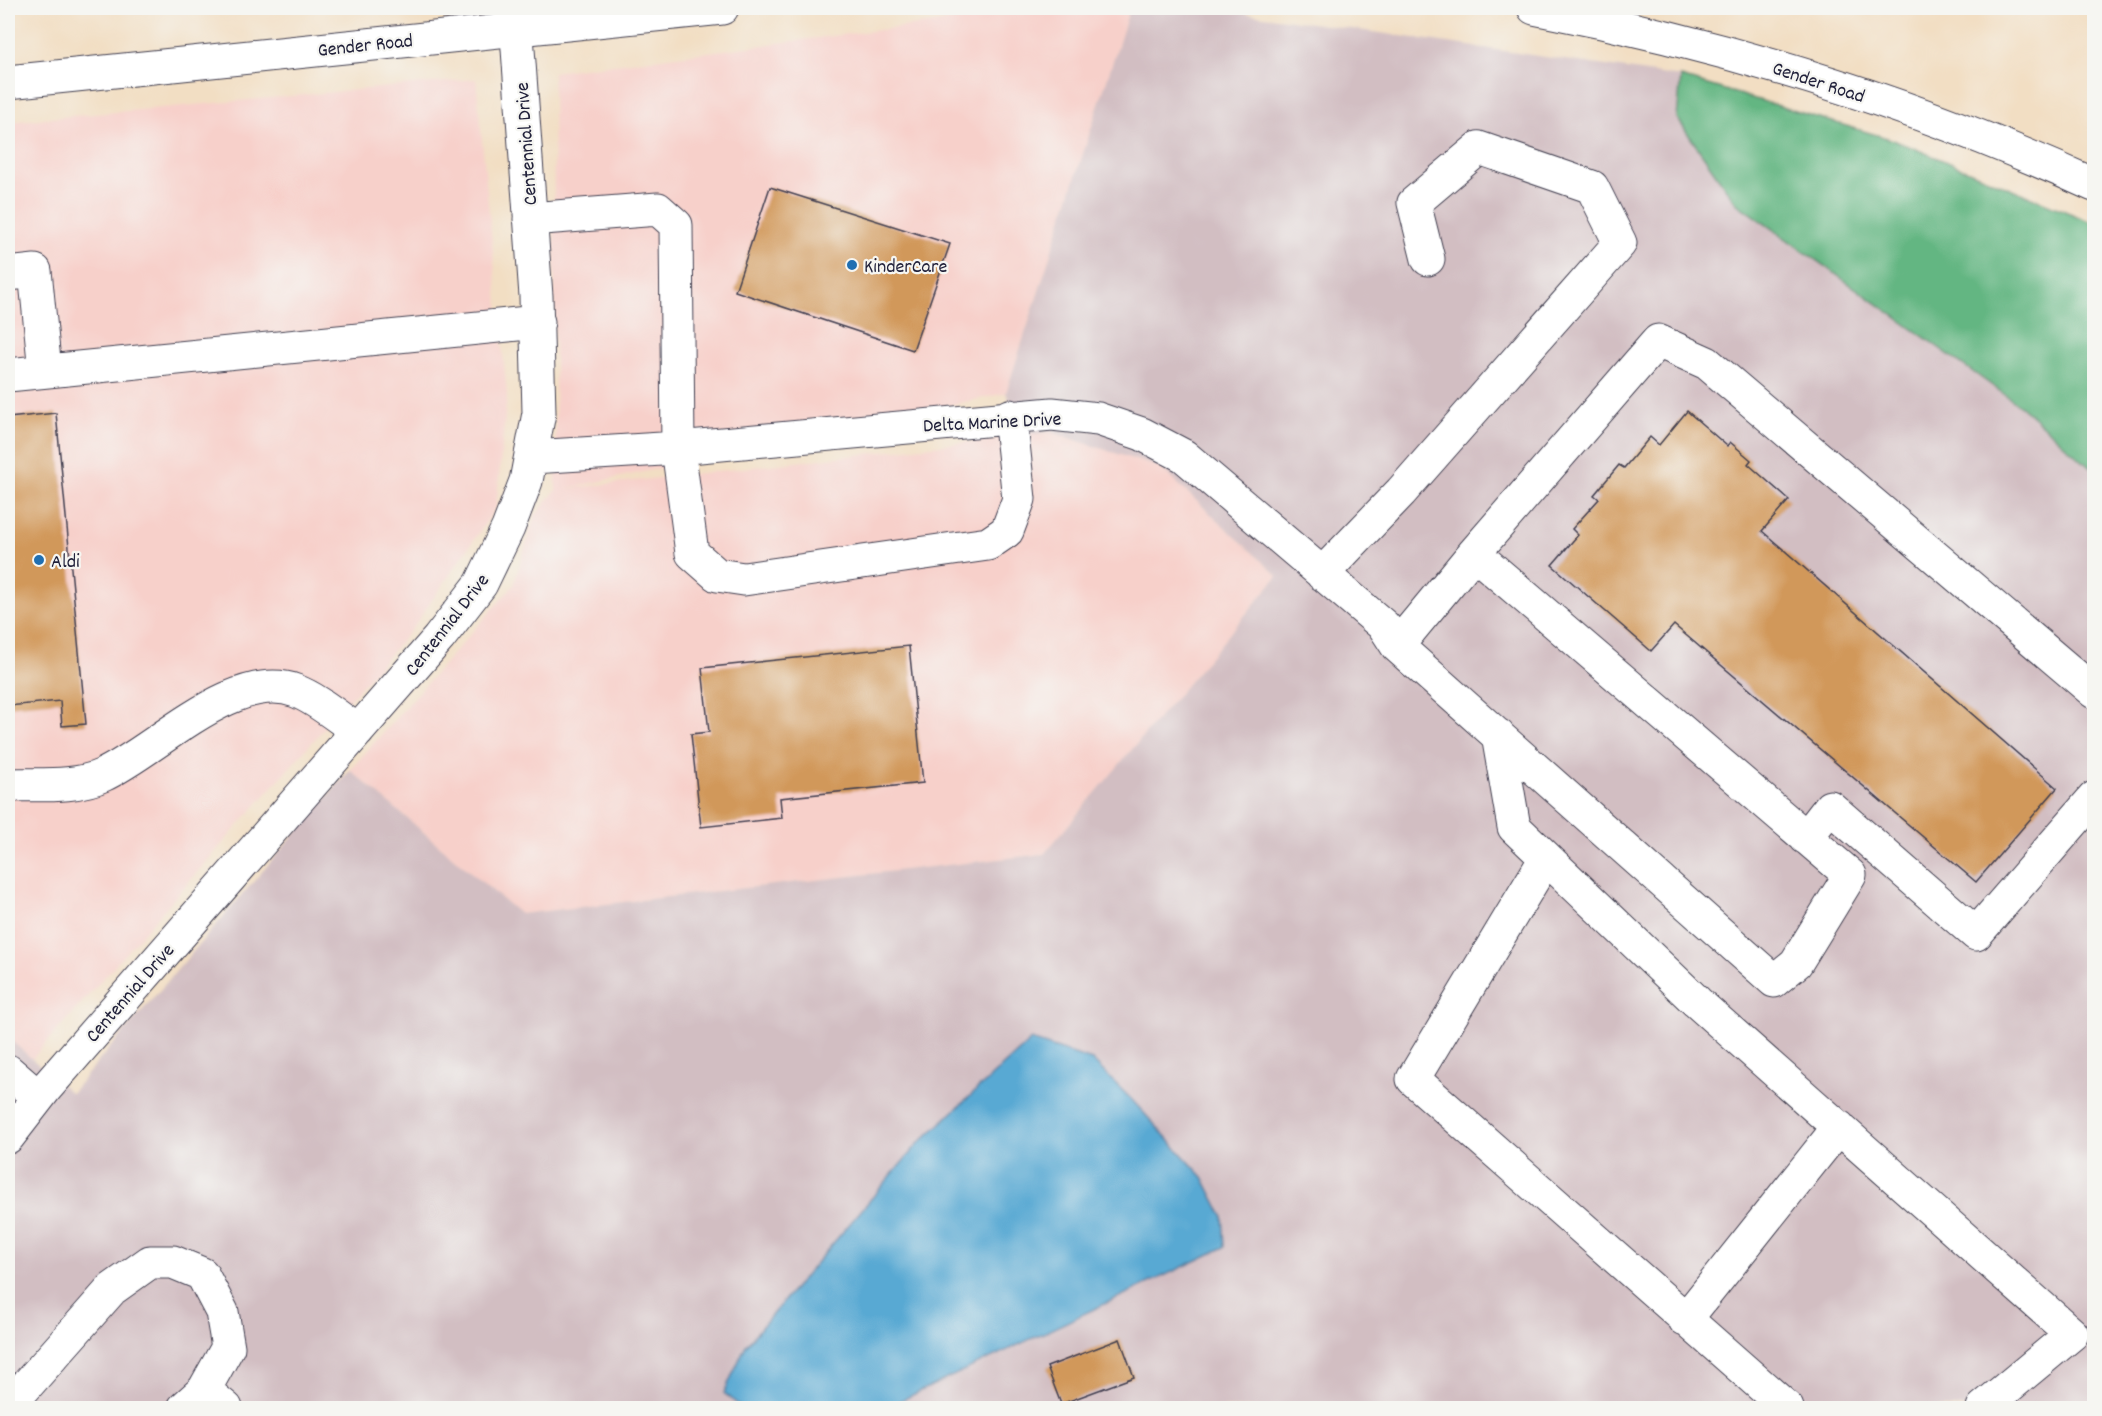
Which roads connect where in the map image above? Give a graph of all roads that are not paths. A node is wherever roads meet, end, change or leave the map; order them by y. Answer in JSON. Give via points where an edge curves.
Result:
{"nodes":[{"id":1,"x":722,"y":8,"type":"edge"},
{"id":2,"x":1534,"y":8,"type":"edge"},
{"id":3,"x":516,"y":18,"type":"edge"},
{"id":4,"x":8,"y":82,"type":"edge"},
{"id":5,"x":2094,"y":185,"type":"edge"},
{"id":6,"x":530,"y":219,"type":"junction"},
{"id":7,"x":1428,"y":259,"type":"dead end"},
{"id":8,"x":8,"y":274,"type":"edge"},
{"id":9,"x":538,"y":322,"type":"junction"},
{"id":10,"x":45,"y":371,"type":"junction"},
{"id":11,"x":8,"y":375,"type":"edge"},
{"id":12,"x":1010,"y":416,"type":"junction"},
{"id":13,"x":678,"y":448,"type":"junction"},
{"id":14,"x":532,"y":457,"type":"junction"},
{"id":15,"x":1474,"y":553,"type":"junction"},
{"id":16,"x":1322,"y":574,"type":"junction"},
{"id":17,"x":1390,"y":636,"type":"junction"},
{"id":18,"x":2094,"y":692,"type":"edge"},
{"id":19,"x":358,"y":731,"type":"junction"},
{"id":20,"x":1498,"y":735,"type":"junction"},
{"id":21,"x":8,"y":784,"type":"edge"},
{"id":22,"x":2094,"y":798,"type":"edge"},
{"id":23,"x":1806,"y":838,"type":"junction"},
{"id":24,"x":1546,"y":858,"type":"junction"},
{"id":25,"x":8,"y":1071,"type":"edge"},
{"id":26,"x":38,"y":1097,"type":"junction"},
{"id":27,"x":1839,"y":1127,"type":"junction"},
{"id":28,"x":8,"y":1137,"type":"edge"},
{"id":29,"x":1685,"y":1320,"type":"junction"},
{"id":30,"x":205,"y":1402,"type":"edge"},
{"id":31,"x":13,"y":1403,"type":"edge"},
{"id":32,"x":1787,"y":1408,"type":"edge"},
{"id":33,"x":1983,"y":1408,"type":"edge"}],
"edges":[{"from":1,"to":3,"type":"street","name":"Gender Road"},
{"from":2,"to":5,"type":"street","name":"Gender Road","via":[[1609,22],[1766,64],[1952,127]]},
{"from":3,"to":4,"type":"street","name":"Gender Road"},
{"from":3,"to":6,"type":"street","name":"Centennial Drive"},
{"from":6,"to":9,"type":"street","name":"Centennial Drive"},
{"from":6,"to":13,"type":"street","via":[[658,209],[676,225]]},
{"from":7,"to":16,"type":"street","via":[[1414,203],[1479,148],[1592,187],[1620,243],[1401,492]]},
{"from":8,"to":10,"type":"street","via":[[34,271]]},
{"from":9,"to":10,"type":"street"},
{"from":9,"to":14,"type":"street","name":"Centennial Drive","via":[[539,413]]},
{"from":10,"to":11,"type":"street"},
{"from":12,"to":13,"type":"street","name":"Delta Marine Drive"},
{"from":12,"to":13,"type":"street","via":[[1019,499],[1007,531],[988,544],[744,579],[717,575],[692,553]]},
{"from":12,"to":16,"type":"street","name":"Delta Marine Drive","via":[[1052,414],[1098,419],[1143,434],[1184,456]]},
{"from":13,"to":14,"type":"street","name":"Delta Marine Drive"},
{"from":14,"to":19,"type":"street","name":"Centennial Drive","via":[[508,528],[481,584]]},
{"from":15,"to":17,"type":"street"},
{"from":15,"to":18,"type":"street","via":[[1658,341],[1707,363]]},
{"from":15,"to":23,"type":"street"},
{"from":16,"to":17,"type":"street","name":"Delta Marine Drive"},
{"from":17,"to":20,"type":"street","name":"Delta Marine Drive"},
{"from":19,"to":21,"type":"street","via":[[295,691],[259,687],[198,713],[103,775],[64,783]]},
{"from":19,"to":26,"type":"street","name":"Centennial Drive"},
{"from":20,"to":23,"type":"street","name":"Delta Marine Drive","via":[[1774,981],[1796,963],[1850,875]]},
{"from":20,"to":24,"type":"street","via":[[1514,827]]},
{"from":22,"to":23,"type":"street","via":[[1976,934],[1830,807]]},
{"from":24,"to":27,"type":"street","via":[[1697,1002]]},
{"from":24,"to":29,"type":"street","via":[[1413,1079]]},
{"from":25,"to":26,"type":"street"},
{"from":26,"to":28,"type":"street","name":"Centennial Drive"},
{"from":27,"to":29,"type":"street"},
{"from":27,"to":33,"type":"street","via":[[2072,1334]]},
{"from":29,"to":32,"type":"street"},
{"from":30,"to":31,"type":"street","via":[[228,1347],[222,1312],[202,1274],[173,1262],[150,1262],[112,1288]]}]}
